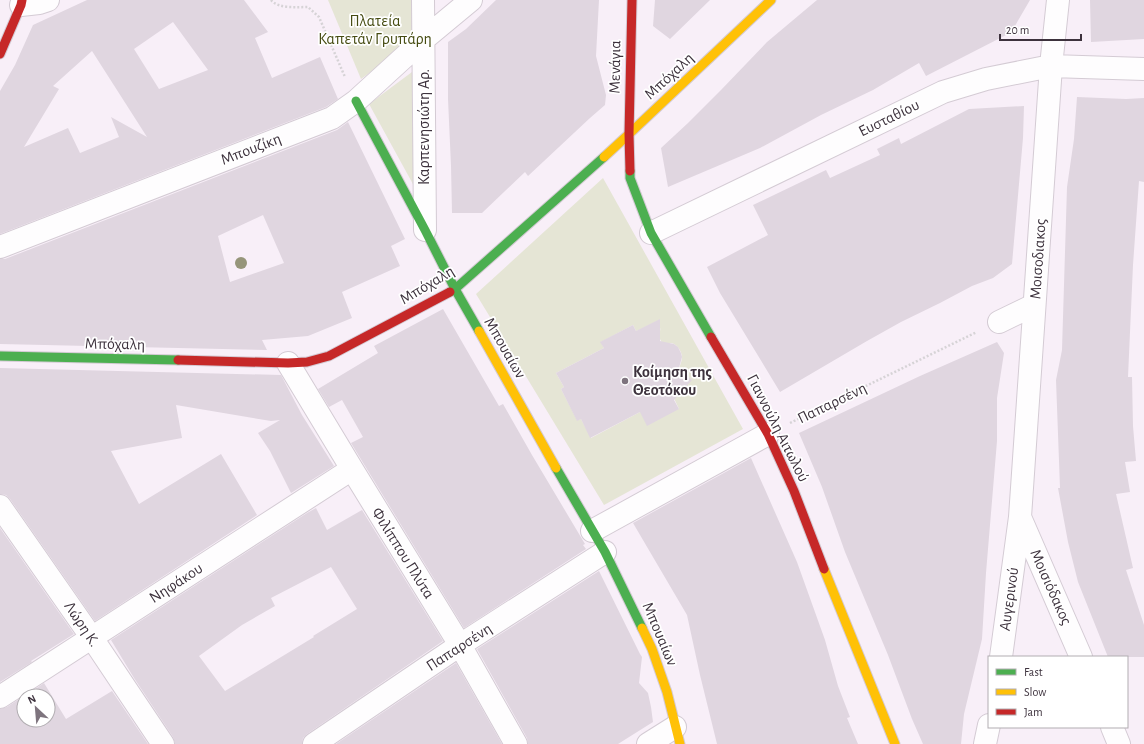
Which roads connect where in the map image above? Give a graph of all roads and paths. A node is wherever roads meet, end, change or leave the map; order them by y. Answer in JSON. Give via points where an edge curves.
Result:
{"nodes":[{"id":1,"x":48,"y":0,"type":"edge"},
{"id":2,"x":271,"y":0,"type":"edge"},
{"id":3,"x":423,"y":0,"type":"edge"},
{"id":4,"x":471,"y":0,"type":"edge"},
{"id":5,"x":632,"y":0,"type":"edge"},
{"id":6,"x":771,"y":0,"type":"edge"},
{"id":7,"x":1058,"y":0,"type":"edge"},
{"id":8,"x":21,"y":3,"type":"edge"},
{"id":9,"x":424,"y":39,"type":"junction"},
{"id":10,"x":0,"y":54,"type":"edge"},
{"id":11,"x":1051,"y":66,"type":"junction"},
{"id":12,"x":1144,"y":69,"type":"edge"},
{"id":13,"x":356,"y":101,"type":"junction"},
{"id":14,"x":629,"y":134,"type":"junction"},
{"id":15,"x":425,"y":230,"type":"junction"},
{"id":16,"x":651,"y":233,"type":"junction"},
{"id":17,"x":0,"y":247,"type":"edge"},
{"id":18,"x":455,"y":289,"type":"junction"},
{"id":19,"x":1034,"y":305,"type":"junction"},
{"id":20,"x":999,"y":322,"type":"joint"},
{"id":21,"x":0,"y":356,"type":"edge"},
{"id":22,"x":288,"y":363,"type":"junction"},
{"id":23,"x":768,"y":434,"type":"junction"},
{"id":24,"x":352,"y":469,"type":"junction"},
{"id":25,"x":0,"y":506,"type":"edge"},
{"id":26,"x":1020,"y":517,"type":"junction"},
{"id":27,"x":592,"y":531,"type":"junction"},
{"id":28,"x":605,"y":552,"type":"junction"},
{"id":29,"x":92,"y":638,"type":"junction"},
{"id":30,"x":460,"y":645,"type":"junction"},
{"id":31,"x":1001,"y":656,"type":"edge"},
{"id":32,"x":1081,"y":656,"type":"edge"},
{"id":33,"x":0,"y":697,"type":"edge"},
{"id":34,"x":989,"y":728,"type":"edge"},
{"id":35,"x":1112,"y":728,"type":"edge"},
{"id":36,"x":678,"y":735,"type":"edge"},
{"id":37,"x":162,"y":744,"type":"edge"},
{"id":38,"x":314,"y":744,"type":"edge"},
{"id":39,"x":516,"y":744,"type":"edge"},
{"id":40,"x":648,"y":744,"type":"edge"},
{"id":41,"x":895,"y":744,"type":"edge"},
{"id":42,"x":986,"y":744,"type":"edge"},
{"id":43,"x":1119,"y":744,"type":"edge"}],
"edges":[{"from":1,"to":8,"type":"street"},
{"from":2,"to":13,"type":"path","via":[[273,3],[288,7],[308,7],[319,17]]},
{"from":3,"to":9,"type":"street","name":"Καρπενησιώτη Αρ."},
{"from":4,"to":9,"type":"street","name":"Μπουζίκη"},
{"from":5,"to":14,"type":"street","name":"Μενάγια"},
{"from":6,"to":14,"type":"street","name":"Μπόχαλη"},
{"from":7,"to":11,"type":"street","name":"Μοισοδιακος"},
{"from":8,"to":10,"type":"street"},
{"from":9,"to":13,"type":"street","name":"Μπουζίκη"},
{"from":9,"to":15,"type":"street","name":"Καρπενησιώτη Αρ."},
{"from":11,"to":12,"type":"street","name":"Ευσταθίου"},
{"from":11,"to":16,"type":"street","name":"Ευσταθίου","via":[[986,79],[943,92]]},
{"from":11,"to":19,"type":"street","name":"Μοισοδιακος"},
{"from":13,"to":15,"type":"street","name":"Μπουαίων"},
{"from":13,"to":17,"type":"street","name":"Μπουζίκη","via":[[332,118]]},
{"from":14,"to":16,"type":"street","name":"Γιαννούλη Αιτωλού","via":[[630,178]]},
{"from":14,"to":18,"type":"street","name":"Μπόχαλη"},
{"from":15,"to":18,"type":"street","name":"Μπουαίων"},
{"from":16,"to":23,"type":"street","name":"Γιαννούλη Αιτωλού"},
{"from":18,"to":22,"type":"street","name":"Μπόχαλη","via":[[329,356],[307,362]]},
{"from":18,"to":27,"type":"street","name":"Μπουαίων"},
{"from":19,"to":20,"type":"street"},
{"from":19,"to":26,"type":"street","name":"Μοισοδιακος"},
{"from":20,"to":23,"type":"path","name":"Παπαρσένη"},
{"from":21,"to":22,"type":"street","name":"Μπόχαλη"},
{"from":22,"to":24,"type":"street","name":"Φιλίππου Πλύτα"},
{"from":23,"to":27,"type":"street"},
{"from":23,"to":41,"type":"street","name":"Γιαννούλη Αιτωλού","via":[[794,491]]},
{"from":24,"to":29,"type":"street","name":"Νηφάκου"},
{"from":24,"to":30,"type":"street","name":"Φιλίππου Πλύτα"},
{"from":25,"to":29,"type":"street","name":"Λώρη Κ."},
{"from":26,"to":31,"type":"street","name":"Αυγερινού"},
{"from":26,"to":32,"type":"street","name":"Μοισιόδακος"},
{"from":27,"to":28,"type":"street","name":"Μπουαίων"},
{"from":28,"to":30,"type":"street","name":"Παπαρσένη"},
{"from":28,"to":36,"type":"street","name":"Μπουαίων","via":[[652,649]]},
{"from":29,"to":33,"type":"street","name":"Νηφάκου"},
{"from":29,"to":37,"type":"street","name":"Λώρη Κ."},
{"from":30,"to":38,"type":"street","name":"Παπαρσένη"},
{"from":30,"to":39,"type":"street","name":"Φιλίππου Πλύτα"},
{"from":34,"to":42,"type":"street"},
{"from":35,"to":43,"type":"street"},
{"from":36,"to":40,"type":"street"}]}
